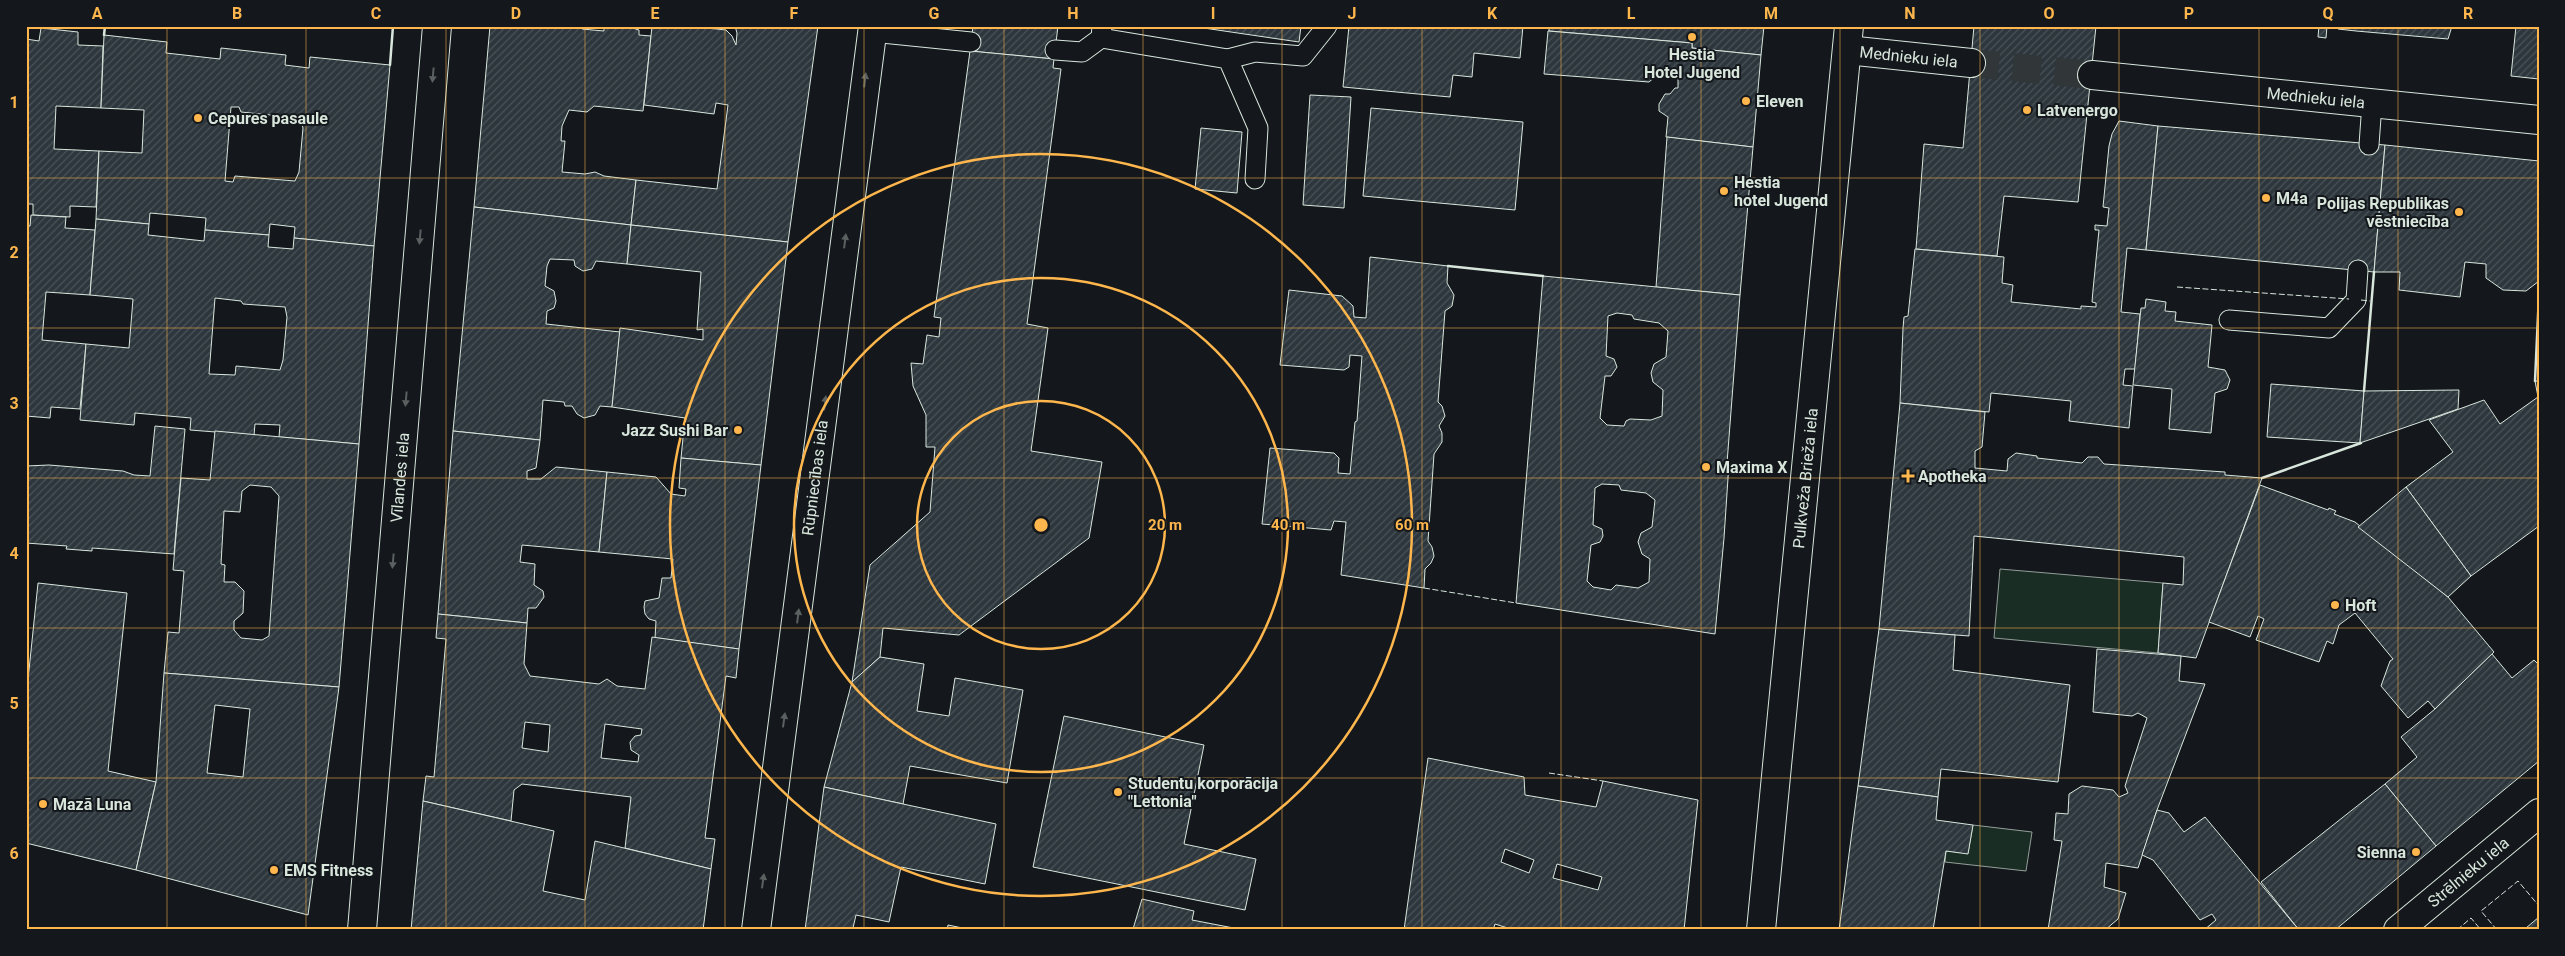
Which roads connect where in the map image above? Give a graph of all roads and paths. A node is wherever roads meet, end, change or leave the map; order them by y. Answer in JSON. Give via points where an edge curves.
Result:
{"nodes":[{"id":1,"x":437,"y":26,"type":"edge"},
{"id":2,"x":1327,"y":26,"type":"edge"},
{"id":3,"x":872,"y":29,"type":"edge"},
{"id":4,"x":1101,"y":32,"type":"edge"},
{"id":5,"x":1848,"y":38,"type":"edge"},
{"id":6,"x":971,"y":42,"type":"dead end"},
{"id":7,"x":1055,"y":50,"type":"dead end"},
{"id":8,"x":1228,"y":59,"type":"junction"},
{"id":9,"x":1971,"y":62,"type":"tunnel mouth"},
{"id":10,"x":2092,"y":75,"type":"tunnel mouth"},
{"id":11,"x":2372,"y":103,"type":"junction"},
{"id":12,"x":2539,"y":120,"type":"edge"},
{"id":13,"x":2369,"y":145,"type":"dead end"},
{"id":14,"x":1255,"y":180,"type":"dead end"},
{"id":15,"x":2358,"y":270,"type":"dead end"},
{"id":16,"x":2229,"y":320,"type":"dead end"},
{"id":17,"x":2539,"y":814,"type":"edge"},
{"id":18,"x":362,"y":930,"type":"edge"},
{"id":19,"x":756,"y":930,"type":"edge"},
{"id":20,"x":1761,"y":930,"type":"edge"},
{"id":21,"x":2398,"y":930,"type":"edge"}],
"edges":[{"from":1,"to":18,"type":"street","name":"Vīlandes iela","one_way":true},
{"from":2,"to":8,"type":"lane","via":[[1303,56],[1255,52]]},
{"from":3,"to":6,"type":"lane"},
{"from":19,"to":3,"type":"street","name":"Rūpniecības iela","one_way":true},
{"from":4,"to":7,"type":"lane","via":[[1082,52]]},
{"from":4,"to":8,"type":"lane"},
{"from":5,"to":9,"type":"street","name":"Mednieku iela"},
{"from":5,"to":20,"type":"street","name":"Pulkveža Brieža iela"},
{"from":8,"to":14,"type":"lane","via":[[1258,128]]},
{"from":10,"to":11,"type":"street","name":"Mednieku iela"},
{"from":11,"to":12,"type":"street","name":"Mednieku iela"},
{"from":11,"to":13,"type":"lane"},
{"from":15,"to":16,"type":"lane","via":[[2356,300],[2330,328]]},
{"from":17,"to":21,"type":"street","name":"Strēlnieku iela"}]}
